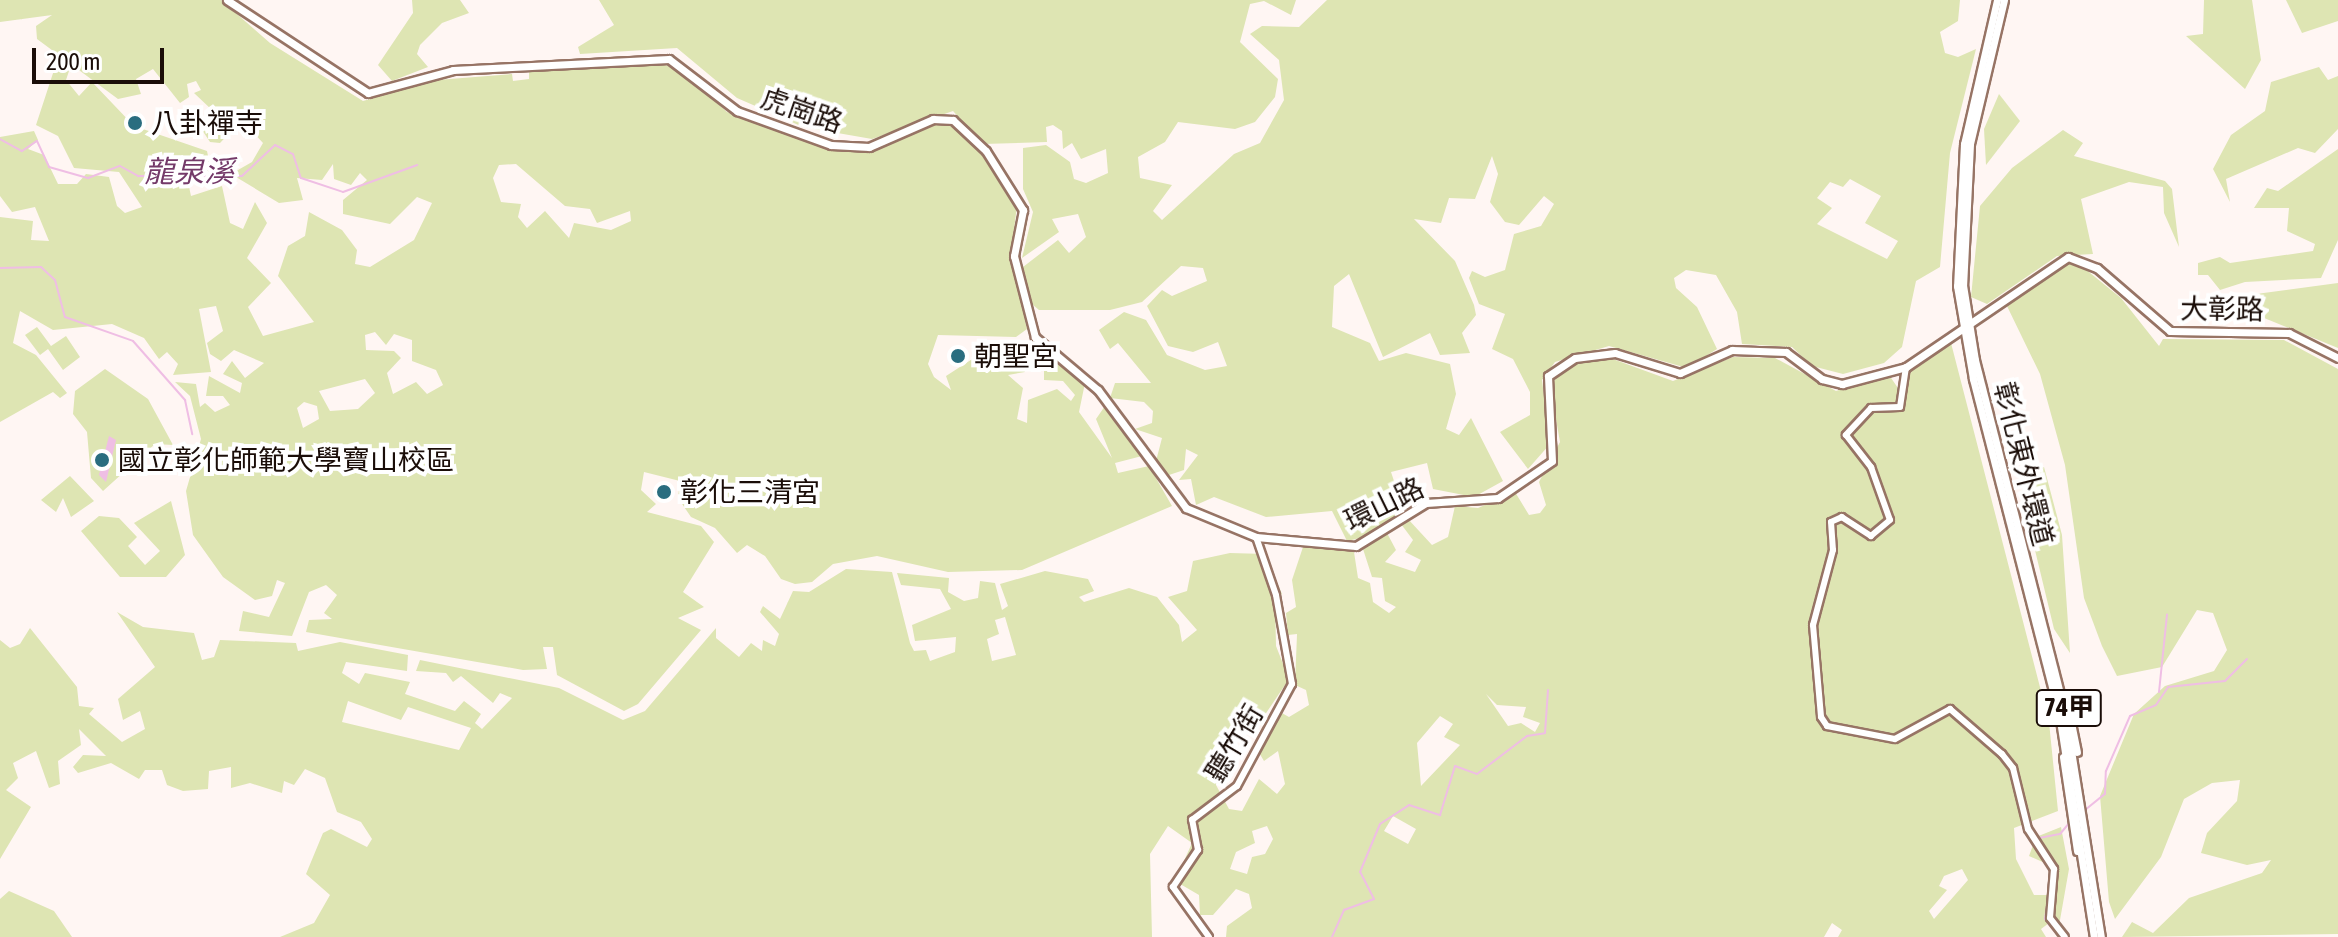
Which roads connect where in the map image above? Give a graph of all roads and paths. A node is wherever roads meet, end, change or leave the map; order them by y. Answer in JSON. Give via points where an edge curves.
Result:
{"nodes":[{"id":1,"x":227,"y":0,"type":"edge"},
{"id":2,"x":1995,"y":0,"type":"edge"},
{"id":3,"x":2006,"y":0,"type":"edge"},
{"id":4,"x":1979,"y":92,"type":"junction"},
{"id":5,"x":1959,"y":266,"type":"junction"},
{"id":6,"x":1997,"y":303,"type":"joint"},
{"id":7,"x":1965,"y":325,"type":"junction"},
{"id":8,"x":1968,"y":343,"type":"junction"},
{"id":9,"x":2338,"y":358,"type":"edge"},
{"id":10,"x":1906,"y":367,"type":"junction"},
{"id":11,"x":2003,"y":485,"type":"junction"},
{"id":12,"x":1177,"y":500,"type":"joint"},
{"id":13,"x":1256,"y":537,"type":"junction"},
{"id":14,"x":1209,"y":937,"type":"edge"},
{"id":15,"x":2065,"y":937,"type":"edge"},
{"id":16,"x":2092,"y":937,"type":"edge"},
{"id":17,"x":2103,"y":937,"type":"edge"}],
"edges":[{"from":1,"to":12,"type":"main road","name":"虎崗路","via":[[362,92],[432,75],[669,59],[737,111],[848,148],[869,147],[933,119],[960,124],[1023,210],[1014,256],[1035,337],[1098,390]]},
{"from":2,"to":4,"type":"main road","number":"74甲"},
{"from":3,"to":4,"type":"main road","number":"74甲"},
{"from":4,"to":5,"type":"main road","number":"74甲","via":[[1961,187]]},
{"from":5,"to":7,"type":"main road","number":"74甲"},
{"from":5,"to":7,"type":"main road","number":"74甲"},
{"from":6,"to":7,"type":"main road","name":"環山路"},
{"from":6,"to":9,"type":"main road","name":"大彰路","via":[[2056,260],[2078,257],[2162,328],[2289,333]]},
{"from":7,"to":8,"type":"main road","number":"74甲"},
{"from":7,"to":8,"type":"main road","number":"74甲"},
{"from":7,"to":10,"type":"main road","name":"環山路"},
{"from":8,"to":11,"type":"main road","name":"彰化東外環道","number":"74甲"},
{"from":10,"to":13,"type":"main road","name":"環山路","via":[[1842,384],[1822,379],[1786,352],[1732,350],[1680,373],[1615,353],[1575,358],[1548,376],[1552,461],[1498,498],[1426,503],[1356,546]]},
{"from":10,"to":15,"type":"street","via":[[1900,407],[1871,408],[1846,435],[1871,467],[1890,520],[1871,536],[1842,517],[1831,522],[1833,550],[1813,625],[1821,717],[1827,726],[1895,739],[1950,709],[2013,768],[2028,829],[2054,869],[2050,918]]},
{"from":11,"to":16,"type":"main road","name":"彰化東外環道","number":"74甲","via":[[2061,724]]},
{"from":11,"to":17,"type":"main road","name":"彰化東外環道","number":"74甲","via":[[2065,713]]},
{"from":12,"to":13,"type":"main road","name":"環山路"},
{"from":13,"to":14,"type":"street","name":"聽竹街","via":[[1292,684],[1237,786],[1192,820],[1198,850],[1173,887]]}]}
